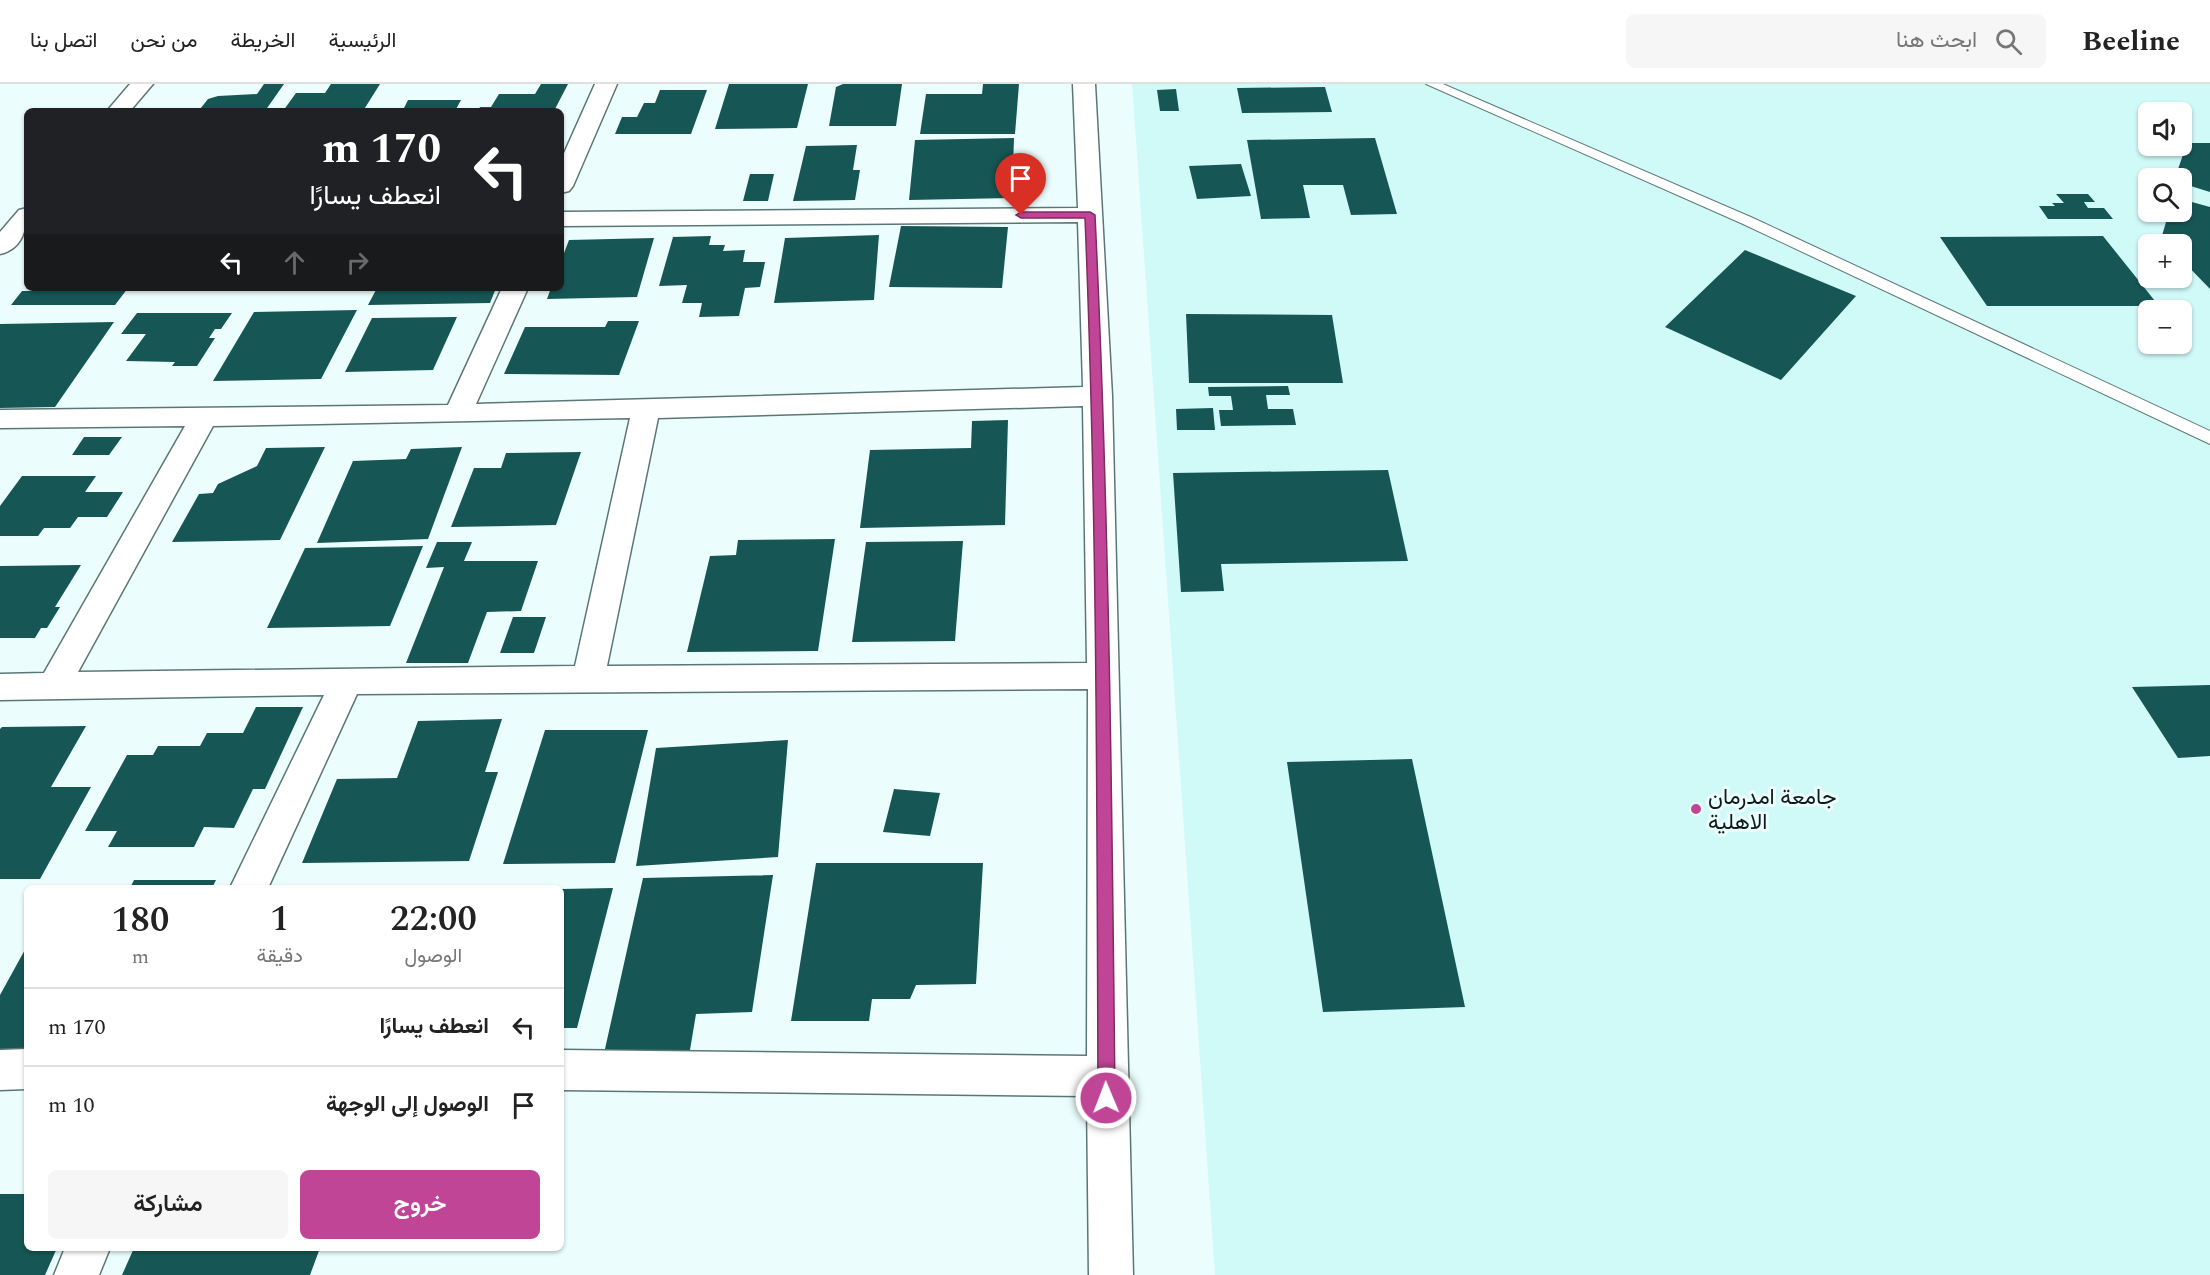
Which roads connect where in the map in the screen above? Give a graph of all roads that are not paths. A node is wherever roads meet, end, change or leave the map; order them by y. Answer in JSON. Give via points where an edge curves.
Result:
{"nodes":[{"id":1,"x":142,"y":84,"type":"edge"},
{"id":2,"x":606,"y":84,"type":"edge"},
{"id":3,"x":1084,"y":84,"type":"edge"},
{"id":4,"x":1432,"y":84,"type":"edge"},
{"id":5,"x":121,"y":108,"type":"edge"},
{"id":6,"x":564,"y":179,"type":"edge"},
{"id":7,"x":1090,"y":215,"type":"junction"},
{"id":8,"x":564,"y":219,"type":"edge"},
{"id":9,"x":24,"y":223,"type":"edge"},
{"id":10,"x":0,"y":247,"type":"edge"},
{"id":11,"x":514,"y":291,"type":"edge"},
{"id":12,"x":1098,"y":396,"type":"junction"},
{"id":13,"x":646,"y":409,"type":"junction"},
{"id":14,"x":458,"y":414,"type":"junction"},
{"id":15,"x":204,"y":417,"type":"junction"},
{"id":16,"x":0,"y":419,"type":"edge"},
{"id":17,"x":2210,"y":438,"type":"edge"},
{"id":18,"x":1104,"y":676,"type":"junction"},
{"id":19,"x":588,"y":680,"type":"junction"},
{"id":20,"x":347,"y":681,"type":"junction"},
{"id":21,"x":0,"y":687,"type":"edge"},
{"id":22,"x":52,"y":687,"type":"junction"},
{"id":23,"x":250,"y":885,"type":"edge"},
{"id":24,"x":24,"y":1069,"type":"edge"},
{"id":25,"x":0,"y":1070,"type":"edge"},
{"id":26,"x":564,"y":1070,"type":"edge"},
{"id":27,"x":1106,"y":1076,"type":"junction"},
{"id":28,"x":87,"y":1251,"type":"edge"},
{"id":29,"x":76,"y":1275,"type":"edge"},
{"id":30,"x":1111,"y":1275,"type":"edge"}],
"edges":[{"from":1,"to":5,"type":"street"},
{"from":2,"to":6,"type":"street"},
{"from":3,"to":7,"type":"street"},
{"from":4,"to":17,"type":"lane","via":[[1748,221]]},
{"from":7,"to":8,"type":"street"},
{"from":7,"to":12,"type":"street"},
{"from":9,"to":10,"type":"street"},
{"from":11,"to":14,"type":"street"},
{"from":12,"to":13,"type":"street"},
{"from":12,"to":18,"type":"street"},
{"from":13,"to":14,"type":"street"},
{"from":13,"to":19,"type":"street"},
{"from":14,"to":15,"type":"street"},
{"from":15,"to":16,"type":"street"},
{"from":15,"to":22,"type":"street"},
{"from":18,"to":19,"type":"street"},
{"from":18,"to":27,"type":"street"},
{"from":19,"to":20,"type":"street"},
{"from":20,"to":22,"type":"street"},
{"from":20,"to":23,"type":"street"},
{"from":21,"to":22,"type":"street"},
{"from":24,"to":25,"type":"street"},
{"from":26,"to":27,"type":"street"},
{"from":27,"to":30,"type":"street"},
{"from":28,"to":29,"type":"street"}]}
